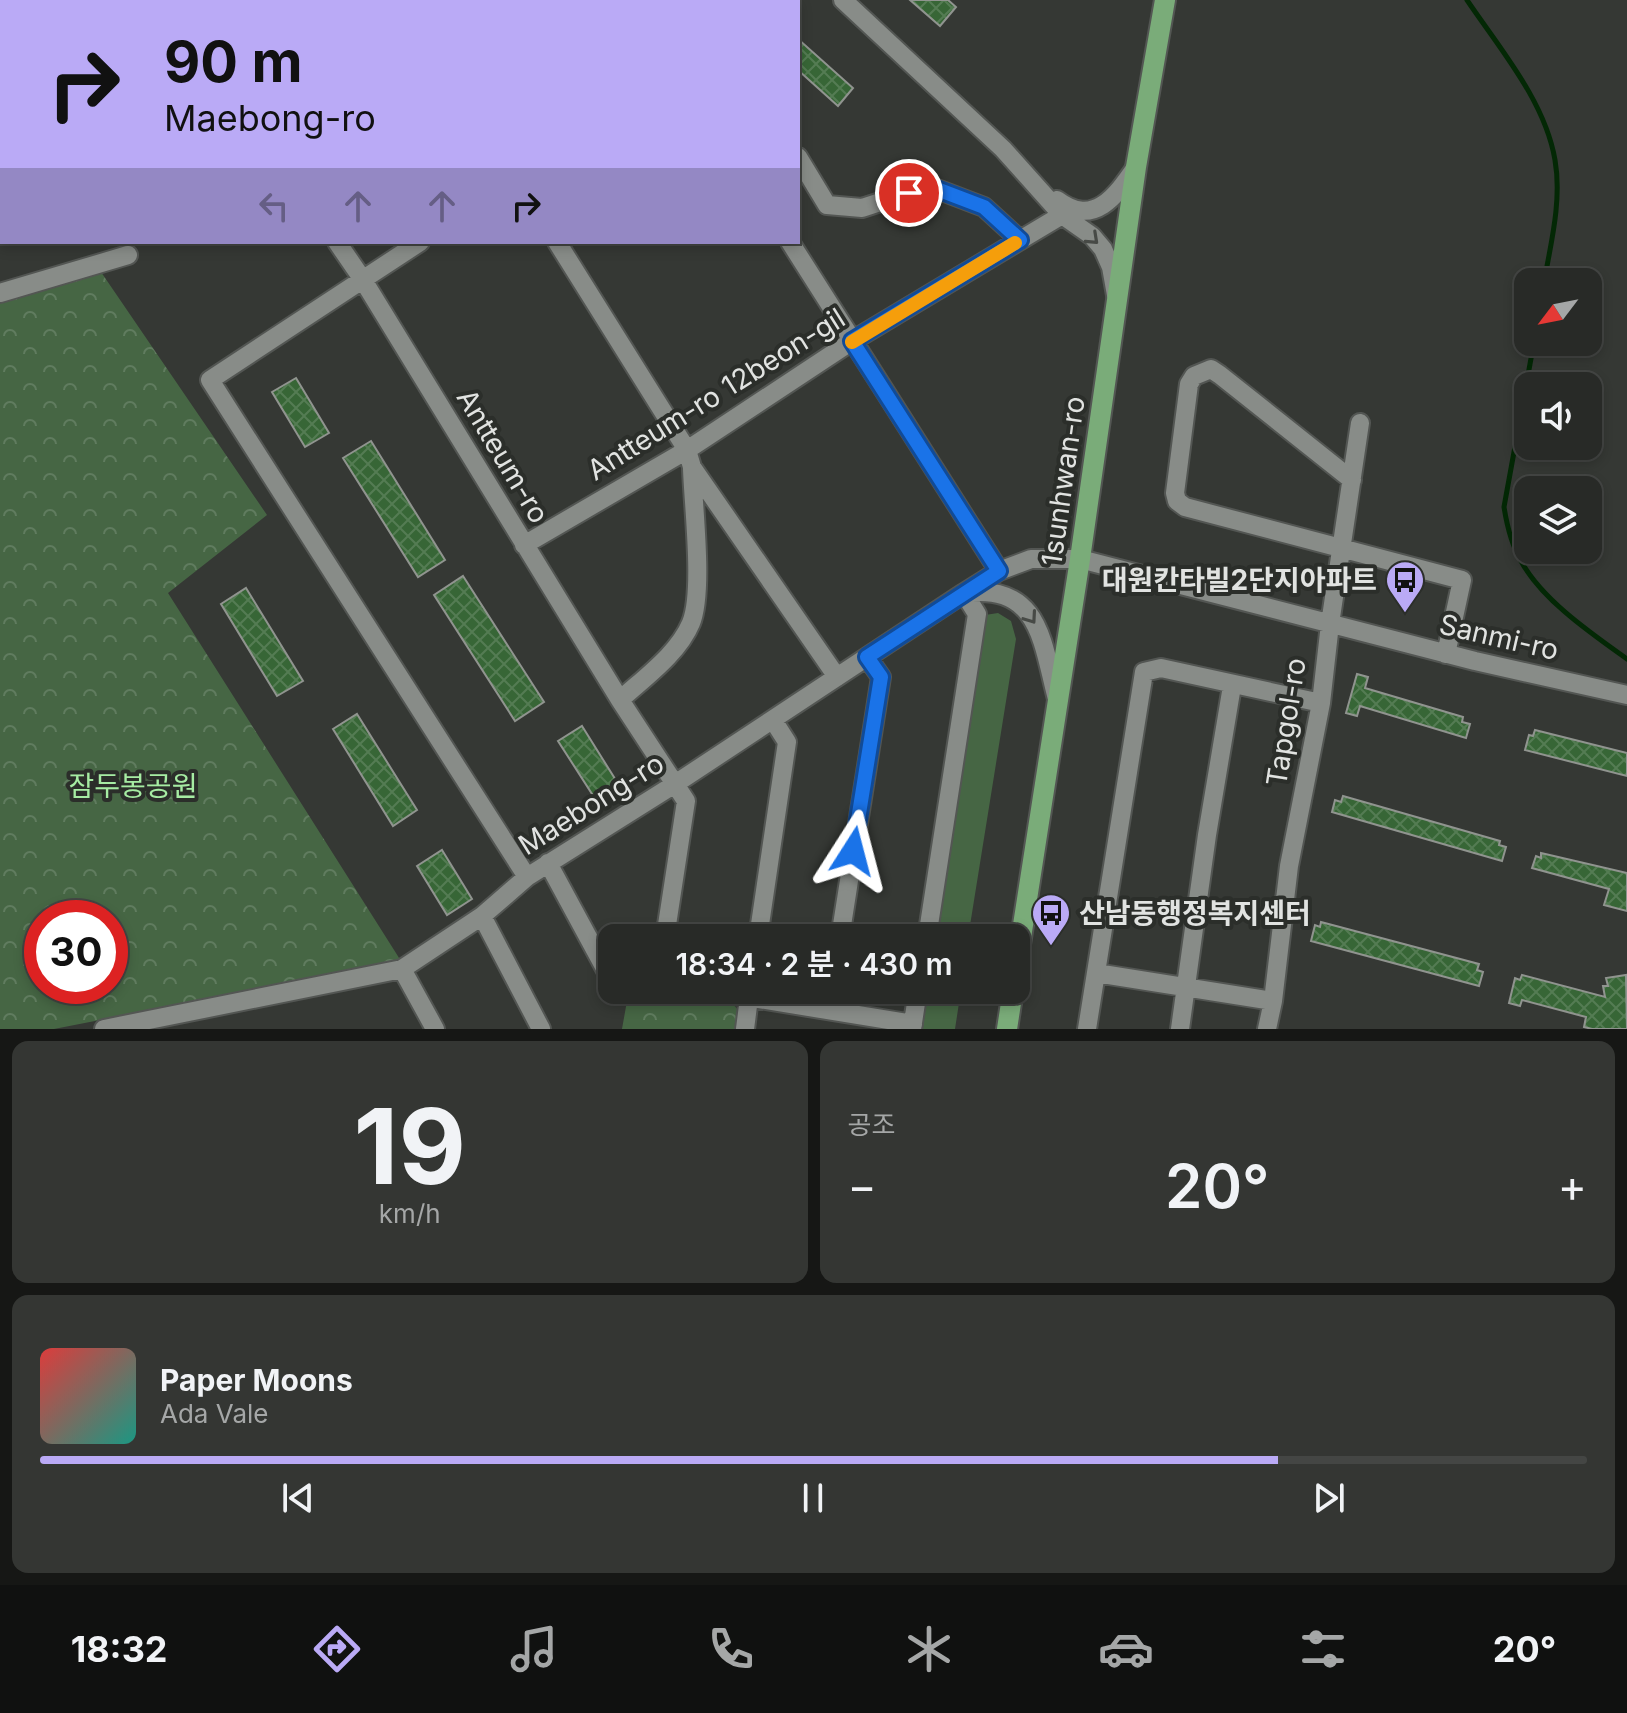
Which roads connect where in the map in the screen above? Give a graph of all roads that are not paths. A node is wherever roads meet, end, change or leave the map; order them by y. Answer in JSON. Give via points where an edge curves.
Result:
{"nodes":[{"id":1,"x":843,"y":0,"type":"edge"},
{"id":2,"x":1165,"y":0,"type":"edge"},
{"id":3,"x":800,"y":160,"type":"edge"},
{"id":4,"x":1136,"y":167,"type":"junction"},
{"id":5,"x":1044,"y":192,"type":"junction"},
{"id":6,"x":1062,"y":215,"type":"junction"},
{"id":7,"x":1020,"y":240,"type":"junction"},
{"id":8,"x":338,"y":244,"type":"edge"},
{"id":9,"x":417,"y":244,"type":"edge"},
{"id":10,"x":558,"y":244,"type":"edge"},
{"id":11,"x":791,"y":244,"type":"edge"},
{"id":12,"x":128,"y":255,"type":"dead end"},
{"id":13,"x":363,"y":280,"type":"junction"},
{"id":14,"x":0,"y":293,"type":"edge"},
{"id":15,"x":1117,"y":301,"type":"junction"},
{"id":16,"x":852,"y":341,"type":"junction"},
{"id":17,"x":1360,"y":423,"type":"dead end"},
{"id":18,"x":690,"y":459,"type":"junction"},
{"id":19,"x":1352,"y":480,"type":"junction"},
{"id":20,"x":524,"y":545,"type":"junction"},
{"id":21,"x":1342,"y":550,"type":"junction"},
{"id":22,"x":1080,"y":559,"type":"junction"},
{"id":23,"x":999,"y":571,"type":"junction"},
{"id":24,"x":964,"y":593,"type":"junction"},
{"id":25,"x":1330,"y":624,"type":"junction"},
{"id":26,"x":1446,"y":654,"type":"junction"},
{"id":27,"x":867,"y":657,"type":"junction"},
{"id":28,"x":837,"y":677,"type":"junction"},
{"id":29,"x":1232,"y":686,"type":"junction"},
{"id":30,"x":1627,"y":695,"type":"edge"},
{"id":31,"x":620,"y":700,"type":"junction"},
{"id":32,"x":1057,"y":703,"type":"junction"},
{"id":33,"x":1321,"y":703,"type":"junction"},
{"id":34,"x":773,"y":720,"type":"junction"},
{"id":35,"x":675,"y":784,"type":"junction"},
{"id":36,"x":548,"y":863,"type":"junction"},
{"id":37,"x":527,"y":877,"type":"junction"},
{"id":38,"x":482,"y":916,"type":"junction"},
{"id":39,"x":667,"y":924,"type":"edge"},
{"id":40,"x":760,"y":924,"type":"edge"},
{"id":41,"x":842,"y":924,"type":"edge"},
{"id":42,"x":929,"y":924,"type":"edge"},
{"id":43,"x":1023,"y":924,"type":"edge"},
{"id":44,"x":598,"y":956,"type":"edge"},
{"id":45,"x":402,"y":969,"type":"junction"},
{"id":46,"x":1096,"y":973,"type":"junction"},
{"id":47,"x":1188,"y":987,"type":"junction"},
{"id":48,"x":1273,"y":1001,"type":"junction"},
{"id":49,"x":748,"y":1004,"type":"edge"},
{"id":50,"x":798,"y":1004,"type":"edge"},
{"id":51,"x":829,"y":1004,"type":"edge"},
{"id":52,"x":916,"y":1004,"type":"edge"},
{"id":53,"x":1011,"y":1004,"type":"edge"},
{"id":54,"x":828,"y":1010,"type":"junction"},
{"id":55,"x":913,"y":1026,"type":"edge"},
{"id":56,"x":104,"y":1029,"type":"edge"},
{"id":57,"x":435,"y":1029,"type":"edge"},
{"id":58,"x":541,"y":1029,"type":"edge"},
{"id":59,"x":745,"y":1029,"type":"edge"},
{"id":60,"x":1007,"y":1029,"type":"edge"},
{"id":61,"x":1087,"y":1029,"type":"edge"},
{"id":62,"x":1180,"y":1029,"type":"edge"},
{"id":63,"x":1267,"y":1029,"type":"edge"}],
"edges":[{"from":1,"to":5,"type":"street"},
{"from":2,"to":4,"type":"main road","name":"1sunhwan-ro"},
{"from":3,"to":7,"type":"street","via":[[827,205],[862,208],[929,186],[984,207]]},
{"from":4,"to":5,"type":"street","via":[[1117,195],[1091,210],[1073,209]]},
{"from":4,"to":15,"type":"main road","name":"1sunhwan-ro"},
{"from":5,"to":6,"type":"street"},
{"from":6,"to":7,"type":"street","name":"Antteum-ro 12beon-gil"},
{"from":6,"to":15,"type":"street","one_way":true,"via":[[1103,249]]},
{"from":7,"to":16,"type":"street","name":"Antteum-ro 12beon-gil"},
{"from":8,"to":13,"type":"street","name":"Antteum-ro"},
{"from":9,"to":13,"type":"street"},
{"from":10,"to":18,"type":"street"},
{"from":11,"to":16,"type":"street"},
{"from":12,"to":14,"type":"street"},
{"from":13,"to":20,"type":"street","name":"Antteum-ro"},
{"from":13,"to":37,"type":"street","via":[[210,380]]},
{"from":15,"to":22,"type":"main road","name":"1sunhwan-ro"},
{"from":16,"to":18,"type":"street","name":"Antteum-ro 12beon-gil"},
{"from":16,"to":23,"type":"street"},
{"from":17,"to":19,"type":"street","name":"Tapgol-ro"},
{"from":18,"to":20,"type":"street","name":"Antteum-ro 12beon-gil"},
{"from":18,"to":28,"type":"street"},
{"from":18,"to":31,"type":"street","via":[[696,551],[692,621],[678,644]]},
{"from":19,"to":21,"type":"street","name":"Tapgol-ro"},
{"from":19,"to":21,"type":"street","via":[[1211,369],[1189,384],[1177,501]]},
{"from":20,"to":31,"type":"street","name":"Antteum-ro"},
{"from":21,"to":25,"type":"street","name":"Tapgol-ro"},
{"from":21,"to":26,"type":"street","via":[[1462,580]]},
{"from":22,"to":23,"type":"street","name":"Maebong-ro","via":[[1031,559]]},
{"from":22,"to":25,"type":"street","name":"Sanmi-ro"},
{"from":22,"to":32,"type":"main road","name":"1sunhwan-ro"},
{"from":23,"to":24,"type":"street","name":"Maebong-ro"},
{"from":24,"to":27,"type":"street","name":"Maebong-ro"},
{"from":24,"to":32,"type":"street","one_way":true,"via":[[1004,594],[1028,612],[1039,630]]},
{"from":24,"to":42,"type":"street","via":[[977,614]]},
{"from":25,"to":26,"type":"street","name":"Sanmi-ro"},
{"from":25,"to":33,"type":"street","name":"Tapgol-ro"},
{"from":26,"to":30,"type":"street","name":"Sanmi-ro"},
{"from":27,"to":28,"type":"street","name":"Maebong-ro"},
{"from":27,"to":41,"type":"street","via":[[881,677]]},
{"from":28,"to":34,"type":"street","name":"Maebong-ro"},
{"from":29,"to":33,"type":"street"},
{"from":29,"to":46,"type":"street","via":[[1161,668],[1144,672]]},
{"from":29,"to":47,"type":"street"},
{"from":31,"to":35,"type":"street","name":"Antteum-ro"},
{"from":32,"to":43,"type":"main road","name":"1sunhwan-ro"},
{"from":33,"to":48,"type":"street","name":"Tapgol-ro","via":[[1289,866]]},
{"from":34,"to":35,"type":"street","name":"Maebong-ro"},
{"from":34,"to":40,"type":"street","via":[[787,742]]},
{"from":35,"to":36,"type":"street","name":"Maebong-ro"},
{"from":35,"to":39,"type":"street","via":[[686,801]]},
{"from":36,"to":37,"type":"street","name":"Maebong-ro"},
{"from":36,"to":44,"type":"street"},
{"from":37,"to":38,"type":"street","name":"Maebong-ro"},
{"from":38,"to":45,"type":"street","name":"Maebong-ro"},
{"from":38,"to":58,"type":"street"},
{"from":45,"to":56,"type":"street","name":"Maebong-ro"},
{"from":45,"to":57,"type":"street"},
{"from":46,"to":47,"type":"street"},
{"from":46,"to":61,"type":"street"},
{"from":47,"to":48,"type":"street"},
{"from":47,"to":62,"type":"street"},
{"from":48,"to":63,"type":"street","name":"Tapgol-ro"},
{"from":49,"to":59,"type":"street"},
{"from":50,"to":54,"type":"street"},
{"from":51,"to":54,"type":"street"},
{"from":52,"to":55,"type":"street"},
{"from":53,"to":60,"type":"main road"},
{"from":54,"to":55,"type":"street"}]}
